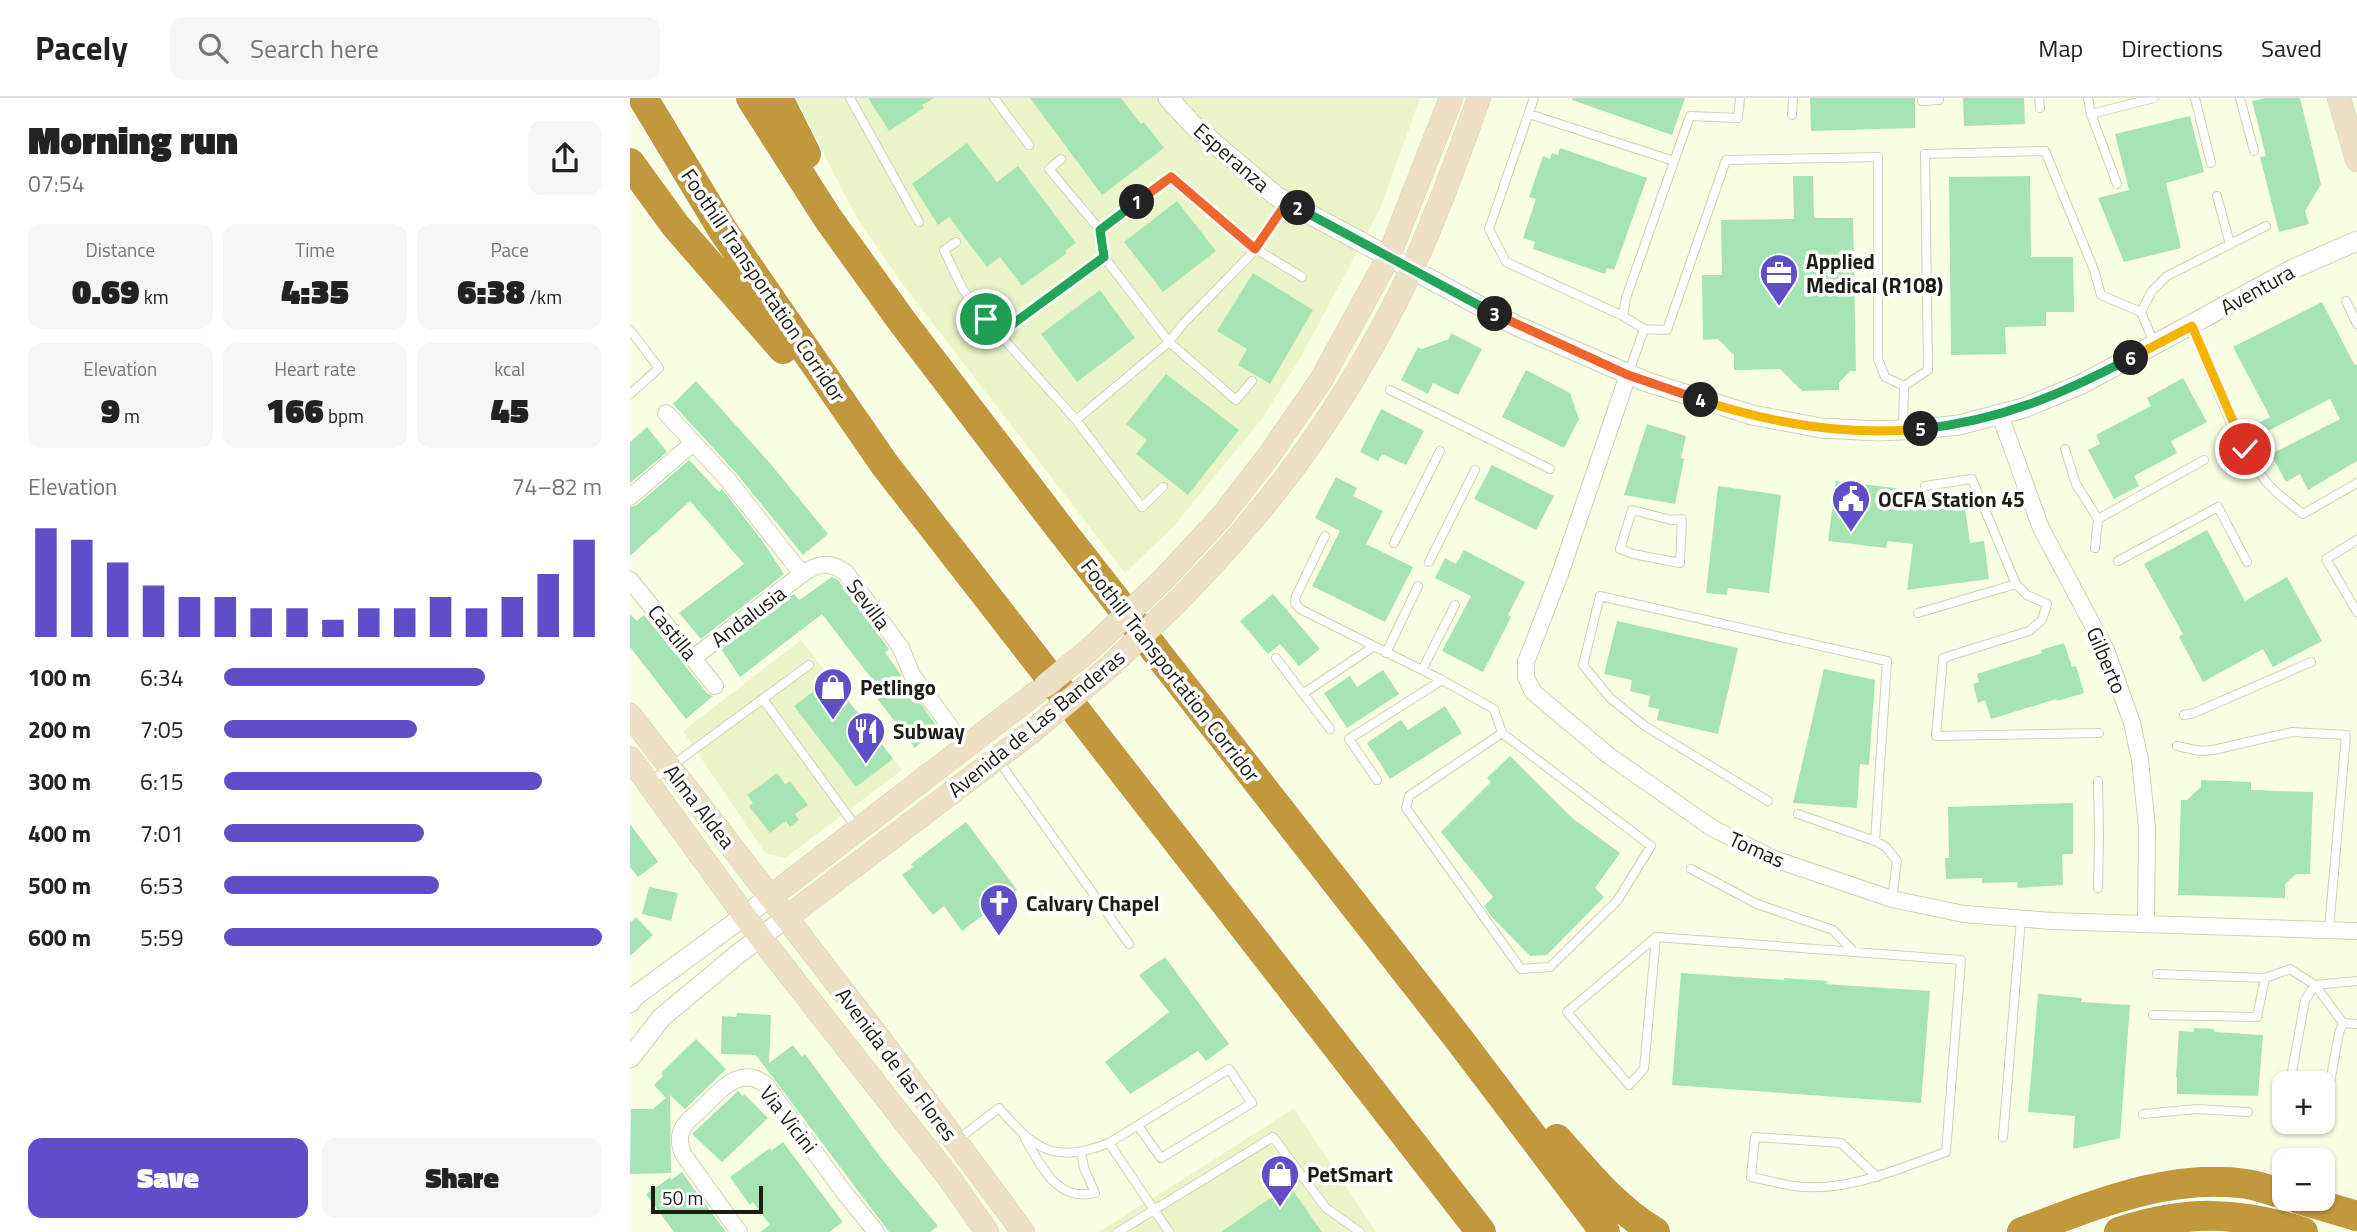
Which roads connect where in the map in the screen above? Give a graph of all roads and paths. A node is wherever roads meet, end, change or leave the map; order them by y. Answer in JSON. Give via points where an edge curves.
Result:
{"nodes":[{"id":1,"x":643,"y":98,"type":"edge"},
{"id":2,"x":751,"y":98,"type":"edge"},
{"id":3,"x":778,"y":98,"type":"edge"},
{"id":4,"x":850,"y":98,"type":"edge"},
{"id":5,"x":994,"y":98,"type":"edge"},
{"id":6,"x":1168,"y":98,"type":"edge"},
{"id":7,"x":1451,"y":98,"type":"edge"},
{"id":8,"x":1479,"y":98,"type":"edge"},
{"id":9,"x":1534,"y":98,"type":"edge"},
{"id":10,"x":1740,"y":98,"type":"edge"},
{"id":11,"x":1793,"y":98,"type":"edge"},
{"id":12,"x":1939,"y":98,"type":"edge"},
{"id":13,"x":2088,"y":98,"type":"edge"},
{"id":14,"x":2154,"y":98,"type":"edge"},
{"id":15,"x":2195,"y":98,"type":"edge"},
{"id":16,"x":2240,"y":98,"type":"edge"},
{"id":17,"x":2339,"y":98,"type":"edge"},
{"id":18,"x":1922,"y":101,"type":"dead end"},
{"id":19,"x":1529,"y":114,"type":"junction"},
{"id":20,"x":2091,"y":114,"type":"junction"},
{"id":21,"x":1793,"y":115,"type":"dead end"},
{"id":22,"x":1029,"y":145,"type":"dead end"},
{"id":23,"x":2254,"y":150,"type":"dead end"},
{"id":24,"x":1061,"y":159,"type":"dead end"},
{"id":25,"x":2357,"y":160,"type":"edge"},
{"id":26,"x":1674,"y":161,"type":"junction"},
{"id":27,"x":630,"y":163,"type":"edge"},
{"id":28,"x":2211,"y":163,"type":"dead end"},
{"id":29,"x":2117,"y":184,"type":"dead end"},
{"id":30,"x":2217,"y":196,"type":"dead end"},
{"id":31,"x":1287,"y":202,"type":"junction"},
{"id":32,"x":827,"y":217,"type":"junction"},
{"id":33,"x":919,"y":222,"type":"dead end"},
{"id":34,"x":2266,"y":226,"type":"dead end"},
{"id":35,"x":1100,"y":230,"type":"junction"},
{"id":36,"x":2357,"y":241,"type":"edge"},
{"id":37,"x":956,"y":242,"type":"dead end"},
{"id":38,"x":2230,"y":244,"type":"junction"},
{"id":39,"x":1255,"y":249,"type":"junction"},
{"id":40,"x":1104,"y":257,"type":"junction"},
{"id":41,"x":1388,"y":257,"type":"junction"},
{"id":42,"x":1411,"y":270,"type":"junction"},
{"id":43,"x":1302,"y":277,"type":"dead end"},
{"id":44,"x":2346,"y":301,"type":"dead end"},
{"id":45,"x":2141,"y":312,"type":"junction"},
{"id":46,"x":1623,"y":316,"type":"junction"},
{"id":47,"x":2357,"y":324,"type":"edge"},
{"id":48,"x":2192,"y":326,"type":"junction"},
{"id":49,"x":1644,"y":329,"type":"junction"},
{"id":50,"x":630,"y":330,"type":"edge"},
{"id":51,"x":999,"y":334,"type":"junction"},
{"id":52,"x":1168,"y":342,"type":"junction"},
{"id":53,"x":2155,"y":346,"type":"junction"},
{"id":54,"x":1628,"y":375,"type":"junction"},
{"id":55,"x":1252,"y":380,"type":"dead end"},
{"id":56,"x":1904,"y":386,"type":"junction"},
{"id":57,"x":1390,"y":390,"type":"dead end"},
{"id":58,"x":630,"y":394,"type":"edge"},
{"id":59,"x":666,"y":412,"type":"dead end"},
{"id":60,"x":2000,"y":415,"type":"junction"},
{"id":61,"x":1076,"y":420,"type":"junction"},
{"id":62,"x":1903,"y":431,"type":"junction"},
{"id":63,"x":693,"y":443,"type":"junction"},
{"id":64,"x":2065,"y":449,"type":"dead end"},
{"id":65,"x":1440,"y":451,"type":"dead end"},
{"id":66,"x":2204,"y":460,"type":"dead end"},
{"id":67,"x":885,"y":465,"type":"junction"},
{"id":68,"x":1550,"y":469,"type":"dead end"},
{"id":69,"x":1475,"y":470,"type":"dead end"},
{"id":70,"x":2357,"y":483,"type":"edge"},
{"id":71,"x":1925,"y":486,"type":"dead end"},
{"id":72,"x":1163,"y":487,"type":"dead end"},
{"id":73,"x":630,"y":497,"type":"edge"},
{"id":74,"x":1632,"y":510,"type":"joint"},
{"id":75,"x":2098,"y":519,"type":"junction"},
{"id":76,"x":1325,"y":536,"type":"dead end"},
{"id":77,"x":2357,"y":540,"type":"edge"},
{"id":78,"x":1394,"y":542,"type":"dead end"},
{"id":79,"x":2095,"y":548,"type":"dead end"},
{"id":80,"x":2118,"y":561,"type":"dead end"},
{"id":81,"x":1429,"y":562,"type":"dead end"},
{"id":82,"x":2247,"y":562,"type":"dead end"},
{"id":83,"x":802,"y":574,"type":"junction"},
{"id":84,"x":2016,"y":584,"type":"junction"},
{"id":85,"x":1418,"y":586,"type":"dead end"},
{"id":86,"x":632,"y":587,"type":"edge"},
{"id":87,"x":1455,"y":605,"type":"dead end"},
{"id":88,"x":2357,"y":612,"type":"edge"},
{"id":89,"x":1918,"y":613,"type":"dead end"},
{"id":90,"x":1373,"y":646,"type":"junction"},
{"id":91,"x":1386,"y":653,"type":"junction"},
{"id":92,"x":693,"y":658,"type":"junction"},
{"id":93,"x":1276,"y":658,"type":"dead end"},
{"id":94,"x":2311,"y":662,"type":"dead end"},
{"id":95,"x":809,"y":665,"type":"dead end"},
{"id":96,"x":1422,"y":670,"type":"junction"},
{"id":97,"x":1442,"y":680,"type":"junction"},
{"id":98,"x":715,"y":686,"type":"dead end"},
{"id":99,"x":1304,"y":692,"type":"junction"},
{"id":100,"x":763,"y":699,"type":"junction"},
{"id":101,"x":630,"y":715,"type":"edge"},
{"id":102,"x":2184,"y":715,"type":"dead end"},
{"id":103,"x":1330,"y":729,"type":"dead end"},
{"id":104,"x":1502,"y":733,"type":"junction"},
{"id":105,"x":2099,"y":733,"type":"dead end"},
{"id":106,"x":973,"y":741,"type":"junction"},
{"id":107,"x":2177,"y":746,"type":"dead end"},
{"id":108,"x":997,"y":757,"type":"junction"},
{"id":109,"x":630,"y":758,"type":"edge"},
{"id":110,"x":670,"y":767,"type":"junction"},
{"id":111,"x":1377,"y":780,"type":"dead end"},
{"id":112,"x":2098,"y":781,"type":"dead end"},
{"id":113,"x":648,"y":782,"type":"junction"},
{"id":114,"x":1768,"y":801,"type":"dead end"},
{"id":115,"x":1798,"y":814,"type":"dead end"},
{"id":116,"x":858,"y":830,"type":"junction"},
{"id":117,"x":1875,"y":841,"type":"junction"},
{"id":118,"x":1691,"y":869,"type":"dead end"},
{"id":119,"x":2098,"y":888,"type":"dead end"},
{"id":120,"x":770,"y":897,"type":"junction"},
{"id":121,"x":1892,"y":899,"type":"junction"},
{"id":122,"x":744,"y":915,"type":"junction"},
{"id":123,"x":786,"y":918,"type":"junction"},
{"id":124,"x":2021,"y":919,"type":"junction"},
{"id":125,"x":2146,"y":923,"type":"junction"},
{"id":126,"x":2329,"y":929,"type":"junction"},
{"id":127,"x":2357,"y":931,"type":"edge"},
{"id":128,"x":760,"y":937,"type":"junction"},
{"id":129,"x":1656,"y":937,"type":"junction"},
{"id":130,"x":1129,"y":944,"type":"dead end"},
{"id":131,"x":1852,"y":950,"type":"junction"},
{"id":132,"x":2157,"y":974,"type":"dead end"},
{"id":133,"x":2265,"y":978,"type":"junction"},
{"id":134,"x":2357,"y":981,"type":"edge"},
{"id":135,"x":2315,"y":985,"type":"junction"},
{"id":136,"x":630,"y":1003,"type":"edge"},
{"id":137,"x":2153,"y":1014,"type":"dead end"},
{"id":138,"x":2343,"y":1023,"type":"junction"},
{"id":139,"x":2357,"y":1024,"type":"edge"},
{"id":140,"x":1458,"y":1038,"type":"junction"},
{"id":141,"x":630,"y":1058,"type":"edge"},
{"id":142,"x":2292,"y":1071,"type":"edge"},
{"id":143,"x":2332,"y":1071,"type":"edge"},
{"id":144,"x":2248,"y":1112,"type":"dead end"},
{"id":145,"x":2144,"y":1114,"type":"dead end"},
{"id":146,"x":1139,"y":1126,"type":"junction"},
{"id":147,"x":1023,"y":1136,"type":"junction"},
{"id":148,"x":2003,"y":1136,"type":"dead end"},
{"id":149,"x":955,"y":1141,"type":"junction"},
{"id":150,"x":1109,"y":1143,"type":"junction"},
{"id":151,"x":1081,"y":1152,"type":"junction"},
{"id":152,"x":1436,"y":1174,"type":"junction"},
{"id":153,"x":1877,"y":1177,"type":"junction"},
{"id":154,"x":2272,"y":1191,"type":"edge"},
{"id":155,"x":1153,"y":1210,"type":"junction"},
{"id":156,"x":2335,"y":1210,"type":"edge"},
{"id":157,"x":2357,"y":1216,"type":"edge"},
{"id":158,"x":739,"y":1232,"type":"edge"},
{"id":159,"x":876,"y":1232,"type":"edge"},
{"id":160,"x":987,"y":1232,"type":"edge"},
{"id":161,"x":1023,"y":1232,"type":"edge"},
{"id":162,"x":1118,"y":1232,"type":"edge"},
{"id":163,"x":1168,"y":1232,"type":"edge"},
{"id":164,"x":1360,"y":1232,"type":"edge"},
{"id":165,"x":1469,"y":1232,"type":"edge"},
{"id":166,"x":1481,"y":1232,"type":"edge"},
{"id":167,"x":1605,"y":1232,"type":"edge"},
{"id":168,"x":1656,"y":1232,"type":"edge"},
{"id":169,"x":2022,"y":1232,"type":"edge"},
{"id":170,"x":2119,"y":1232,"type":"edge"},
{"id":171,"x":2303,"y":1232,"type":"edge"}],
"edges":[{"from":1,"to":67,"type":"highway","name":"Foothill Transportation Corridor","via":[[722,229]]},
{"from":2,"to":32,"type":"highway","name":"Foothill Transportation Corridor"},
{"from":3,"to":32,"type":"highway","via":[[811,164]]},
{"from":4,"to":33,"type":"lane"},
{"from":5,"to":22,"type":"lane"},
{"from":6,"to":31,"type":"street","name":"Esperanza","via":[[1194,126]]},
{"from":7,"to":41,"type":"main road","name":"Avenida de Las Banderas"},
{"from":8,"to":42,"type":"main road","name":"Avenida de Las Banderas"},
{"from":9,"to":19,"type":"lane"},
{"from":10,"to":26,"type":"lane","via":[[1738,118],[1690,116]]},
{"from":11,"to":21,"type":"lane"},
{"from":12,"to":18,"type":"lane"},
{"from":13,"to":20,"type":"lane"},
{"from":14,"to":20,"type":"lane"},
{"from":15,"to":28,"type":"lane"},
{"from":16,"to":23,"type":"lane"},
{"from":17,"to":25,"type":"main road"},
{"from":19,"to":26,"type":"lane"},
{"from":19,"to":46,"type":"lane","via":[[1489,229],[1506,262]]},
{"from":20,"to":29,"type":"lane"},
{"from":24,"to":35,"type":"lane","via":[[1049,169]]},
{"from":26,"to":46,"type":"lane"},
{"from":27,"to":67,"type":"highway","via":[[675,225]]},
{"from":30,"to":38,"type":"lane"},
{"from":31,"to":39,"type":"lane"},
{"from":31,"to":41,"type":"street","name":"Esperanza"},
{"from":32,"to":140,"type":"highway","name":"Foothill Transportation Corridor","via":[[1001,451]]},
{"from":34,"to":38,"type":"lane"},
{"from":35,"to":39,"type":"lane","via":[[1171,177]]},
{"from":35,"to":40,"type":"lane"},
{"from":36,"to":48,"type":"street","name":"Aventura","via":[[2293,269]]},
{"from":37,"to":51,"type":"lane","via":[[944,250],[962,288]]},
{"from":38,"to":45,"type":"lane","via":[[2167,276],[2152,290]]},
{"from":39,"to":43,"type":"lane"},
{"from":39,"to":52,"type":"lane"},
{"from":40,"to":51,"type":"lane"},
{"from":40,"to":52,"type":"lane"},
{"from":41,"to":42,"type":"street","name":"Esperanza"},
{"from":41,"to":106,"type":"main road","name":"Avenida de Las Banderas","bridge":true,"via":[[1321,380],[1222,516],[1090,649]]},
{"from":42,"to":54,"type":"street","name":"Aventura","via":[[1521,328]]},
{"from":42,"to":108,"type":"main road","name":"Avenida de Las Banderas","bridge":true,"via":[[1343,394],[1242,532],[1107,669]]},
{"from":44,"to":47,"type":"lane"},
{"from":45,"to":53,"type":"lane"},
{"from":45,"to":56,"type":"lane","via":[[2101,295],[2045,151],[1925,154],[1928,370]]},
{"from":46,"to":49,"type":"lane"},
{"from":48,"to":53,"type":"street","name":"Aventura"},
{"from":48,"to":70,"type":"lane","via":[[2235,430],[2269,485],[2303,514]]},
{"from":49,"to":54,"type":"lane"},
{"from":49,"to":56,"type":"lane","via":[[1667,330],[1726,160],[1878,157],[1878,359],[1885,377]]},
{"from":50,"to":58,"type":"lane","via":[[659,368]]},
{"from":51,"to":61,"type":"lane"},
{"from":52,"to":55,"type":"lane","via":[[1236,400]]},
{"from":52,"to":61,"type":"lane"},
{"from":53,"to":60,"type":"street","name":"Aventura","via":[[2051,398]]},
{"from":54,"to":62,"type":"street","name":"Aventura","via":[[1789,424]]},
{"from":54,"to":121,"type":"street","name":"Tomas","via":[[1526,662],[1533,692],[1608,755],[1712,828],[1774,859]]},
{"from":56,"to":62,"type":"lane"},
{"from":57,"to":68,"type":"lane"},
{"from":59,"to":63,"type":"street"},
{"from":60,"to":62,"type":"street","name":"Aventura"},
{"from":60,"to":125,"type":"street","name":"Gilberto","via":[[2040,528],[2106,650],[2132,723],[2147,828]]},
{"from":61,"to":72,"type":"lane","via":[[1142,507]]},
{"from":63,"to":73,"type":"street"},
{"from":63,"to":83,"type":"street"},
{"from":64,"to":75,"type":"lane","via":[[2076,484]]},
{"from":65,"to":78,"type":"lane"},
{"from":66,"to":75,"type":"lane"},
{"from":67,"to":152,"type":"highway","name":"Foothill Transportation Corridor"},
{"from":69,"to":81,"type":"lane"},
{"from":71,"to":84,"type":"lane","via":[[1972,479]]},
{"from":74,"to":74,"type":"lane","via":[[1620,549],[1680,563],[1682,519]]},
{"from":75,"to":79,"type":"lane"},
{"from":76,"to":90,"type":"lane","via":[[1295,603]]},
{"from":77,"to":88,"type":"lane","via":[[2326,559]]},
{"from":80,"to":82,"type":"lane","via":[[2218,507]]},
{"from":83,"to":92,"type":"street","name":"Andalusia"},
{"from":83,"to":106,"type":"street","name":"Sevilla","via":[[826,564],[846,573],[901,648],[912,674]]},
{"from":84,"to":89,"type":"lane"},
{"from":84,"to":105,"type":"lane","via":[[2047,604],[2042,620],[2029,631],[1943,658],[1936,736]]},
{"from":85,"to":91,"type":"lane"},
{"from":86,"to":92,"type":"street","name":"Castilla"},
{"from":87,"to":96,"type":"lane"},
{"from":90,"to":91,"type":"lane"},
{"from":90,"to":99,"type":"lane"},
{"from":91,"to":96,"type":"lane"},
{"from":92,"to":98,"type":"street","name":"Castilla"},
{"from":93,"to":99,"type":"lane"},
{"from":94,"to":102,"type":"lane"},
{"from":95,"to":100,"type":"lane"},
{"from":96,"to":97,"type":"lane"},
{"from":97,"to":104,"type":"lane","via":[[1494,709]]},
{"from":97,"to":111,"type":"lane","via":[[1349,739]]},
{"from":99,"to":103,"type":"lane"},
{"from":100,"to":110,"type":"lane"},
{"from":100,"to":116,"type":"lane"},
{"from":101,"to":110,"type":"main road","name":"Alma Aldea"},
{"from":104,"to":104,"type":"lane","via":[[1651,846],[1617,901],[1550,967],[1521,968],[1406,808],[1409,796]]},
{"from":106,"to":108,"type":"main road"},
{"from":106,"to":116,"type":"main road","name":"Avenida de Las Banderas"},
{"from":107,"to":126,"type":"lane","via":[[2213,750],[2292,732],[2346,735]]},
{"from":108,"to":123,"type":"main road","name":"Avenida de Las Banderas"},
{"from":108,"to":130,"type":"lane"},
{"from":109,"to":113,"type":"main road","name":"Alma Aldea"},
{"from":110,"to":113,"type":"lane"},
{"from":110,"to":120,"type":"main road","name":"Alma Aldea"},
{"from":112,"to":119,"type":"lane"},
{"from":113,"to":122,"type":"main road","name":"Alma Aldea"},
{"from":114,"to":117,"type":"lane","via":[[1645,726],[1596,681],[1583,665],[1600,596],[1886,661]]},
{"from":115,"to":117,"type":"lane"},
{"from":116,"to":120,"type":"main road","name":"Avenida de Las Banderas"},
{"from":117,"to":121,"type":"lane","via":[[1898,861]]},
{"from":118,"to":131,"type":"lane","via":[[1757,904],[1833,930]]},
{"from":120,"to":122,"type":"street","name":"Avenida de Las Banderas"},
{"from":120,"to":123,"type":"main road","name":"Avenida de las Flores"},
{"from":121,"to":124,"type":"street","name":"Tomas","via":[[1964,914]]},
{"from":122,"to":128,"type":"main road","name":"Avenida de las Flores"},
{"from":122,"to":136,"type":"street","name":"Avenida de Las Banderas"},
{"from":123,"to":128,"type":"street","name":"Avenida de Las Banderas"},
{"from":123,"to":149,"type":"main road","name":"Avenida de las Flores"},
{"from":124,"to":125,"type":"street","name":"Tomas"},
{"from":124,"to":148,"type":"lane"},
{"from":125,"to":126,"type":"street","name":"Tomas"},
{"from":126,"to":127,"type":"street","name":"Tomas"},
{"from":128,"to":141,"type":"street","name":"Avenida de Las Banderas","via":[[662,1017]]},
{"from":128,"to":160,"type":"main road","name":"Avenida de las Flores"},
{"from":129,"to":129,"type":"lane","via":[[1644,1069],[1629,1085],[1567,1012]]},
{"from":129,"to":131,"type":"lane"},
{"from":131,"to":153,"type":"lane","via":[[1961,960],[1946,1152]]},
{"from":132,"to":133,"type":"lane"},
{"from":133,"to":135,"type":"lane","via":[[2290,969]]},
{"from":133,"to":137,"type":"lane","via":[[2257,1017]]},
{"from":134,"to":135,"type":"lane"},
{"from":135,"to":138,"type":"lane"},
{"from":135,"to":142,"type":"lane","via":[[2305,1000]]},
{"from":138,"to":139,"type":"lane"},
{"from":138,"to":143,"type":"lane"},
{"from":140,"to":167,"type":"highway","name":"Foothill Transportation Corridor"},
{"from":140,"to":168,"type":"highway","via":[[1491,1062],[1619,1206]]},
{"from":144,"to":145,"type":"lane","via":[[2197,1109]]},
{"from":146,"to":146,"type":"lane","via":[[1229,1069],[1252,1103],[1161,1158]]},
{"from":146,"to":150,"type":"lane"},
{"from":147,"to":149,"type":"lane","via":[[999,1108]]},
{"from":147,"to":151,"type":"lane","via":[[1042,1149]]},
{"from":147,"to":151,"type":"lane","via":[[1052,1182],[1085,1195],[1095,1192]]},
{"from":149,"to":161,"type":"main road","name":"Avenida de las Flores"},
{"from":150,"to":151,"type":"lane"},
{"from":150,"to":155,"type":"lane"},
{"from":152,"to":165,"type":"highway","via":[[1443,1196]]},
{"from":152,"to":166,"type":"highway","name":"Foothill Transportation Corridor"},
{"from":153,"to":153,"type":"lane","via":[[1841,1143],[1755,1137],[1751,1177],[1796,1186],[1836,1186]]},
{"from":154,"to":169,"type":"highway","via":[[2214,1182],[2177,1183],[2105,1201]]},
{"from":155,"to":162,"type":"lane"},
{"from":155,"to":163,"type":"lane"},
{"from":155,"to":164,"type":"lane","via":[[1273,1137],[1326,1208]]},
{"from":156,"to":157,"type":"highway"},
{"from":158,"to":159,"type":"street","name":"Via Vicini","via":[[682,1154],[679,1143],[683,1127],[731,1081],[745,1076],[765,1085]]},
{"from":170,"to":171,"type":"highway","via":[[2206,1215],[2241,1216]]}]}
